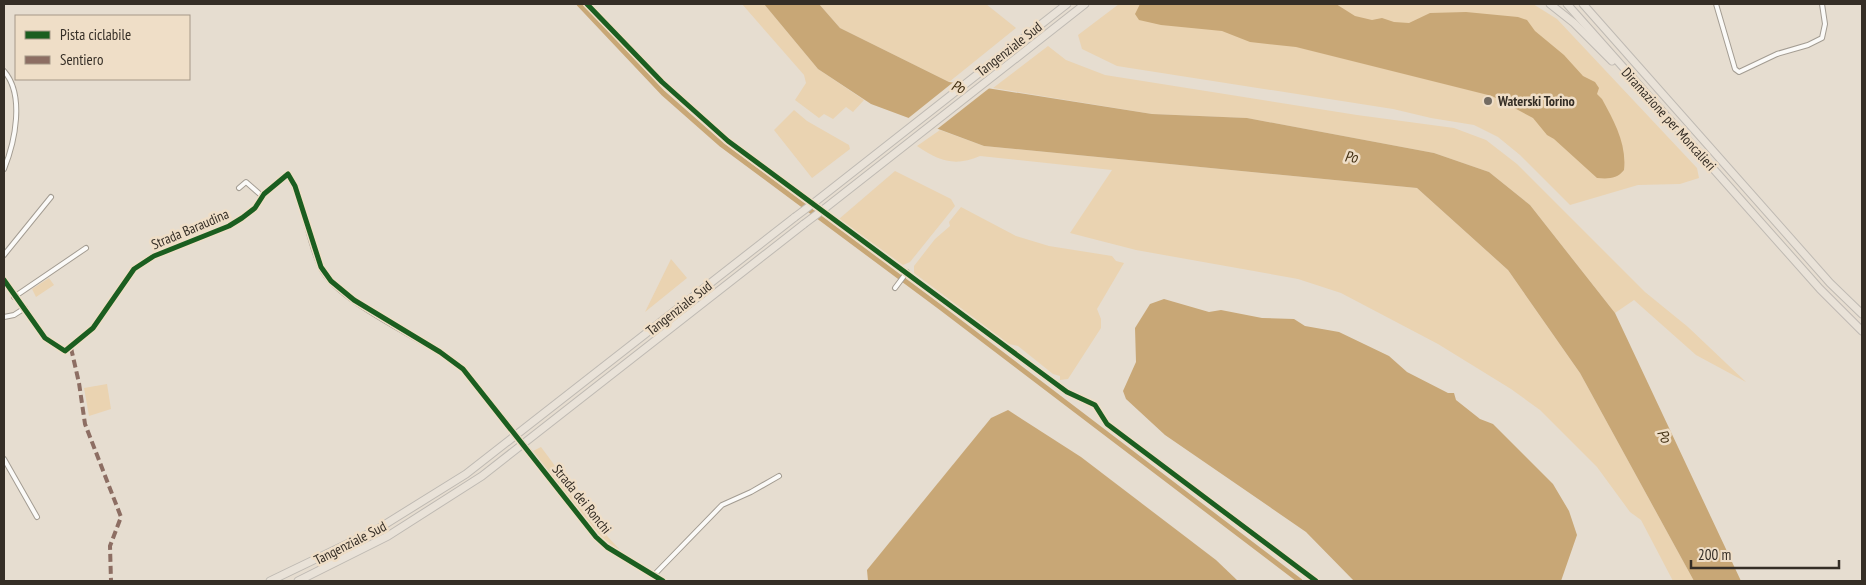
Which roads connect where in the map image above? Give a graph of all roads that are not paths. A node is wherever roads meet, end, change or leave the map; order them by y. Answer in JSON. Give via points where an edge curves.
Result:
{"nodes":[{"id":1,"x":587,"y":4,"type":"edge"},
{"id":2,"x":1067,"y":4,"type":"edge"},
{"id":3,"x":1085,"y":4,"type":"edge"},
{"id":4,"x":1550,"y":4,"type":"edge"},
{"id":5,"x":1566,"y":4,"type":"edge"},
{"id":6,"x":1584,"y":4,"type":"edge"},
{"id":7,"x":1589,"y":4,"type":"edge"},
{"id":8,"x":1716,"y":4,"type":"edge"},
{"id":9,"x":1822,"y":4,"type":"edge"},
{"id":10,"x":1595,"y":16,"type":"junction"},
{"id":11,"x":4,"y":71,"type":"edge"},
{"id":12,"x":1630,"y":75,"type":"junction"},
{"id":13,"x":4,"y":169,"type":"edge"},
{"id":14,"x":288,"y":174,"type":"joint"},
{"id":15,"x":239,"y":188,"type":"dead end"},
{"id":16,"x":262,"y":196,"type":"junction"},
{"id":17,"x":51,"y":197,"type":"dead end"},
{"id":18,"x":86,"y":248,"type":"dead end"},
{"id":19,"x":4,"y":255,"type":"edge"},
{"id":20,"x":907,"y":272,"type":"junction"},
{"id":21,"x":4,"y":280,"type":"edge"},
{"id":22,"x":894,"y":288,"type":"dead end"},
{"id":23,"x":14,"y":297,"type":"junction"},
{"id":24,"x":25,"y":308,"type":"junction"},
{"id":25,"x":1862,"y":314,"type":"edge"},
{"id":26,"x":4,"y":317,"type":"edge"},
{"id":27,"x":1862,"y":331,"type":"edge"},
{"id":28,"x":4,"y":459,"type":"edge"},
{"id":29,"x":1169,"y":470,"type":"dead end"},
{"id":30,"x":779,"y":476,"type":"dead end"},
{"id":31,"x":37,"y":517,"type":"dead end"},
{"id":32,"x":654,"y":575,"type":"junction"},
{"id":33,"x":270,"y":581,"type":"edge"},
{"id":34,"x":298,"y":581,"type":"edge"},
{"id":35,"x":663,"y":581,"type":"edge"}],
"edges":[{"from":1,"to":20,"type":"street","via":[[669,89],[728,141]]},
{"from":2,"to":33,"type":"highway","name":"Tangenziale Sud","bridge":true,"via":[[466,474],[376,530]]},
{"from":3,"to":34,"type":"highway","name":"Tangenziale Sud","bridge":true,"via":[[482,476],[388,536]]},
{"from":4,"to":12,"type":"highway"},
{"from":5,"to":12,"type":"highway","name":"Diramazione per Moncalieri"},
{"from":6,"to":10,"type":"highway","name":"Diramazione per Moncalieri"},
{"from":7,"to":10,"type":"highway"},
{"from":8,"to":9,"type":"street","via":[[1740,72],[1822,38],[1825,24]]},
{"from":10,"to":25,"type":"highway","name":"Diramazione per Moncalieri","via":[[1830,283]]},
{"from":11,"to":13,"type":"street","via":[[12,84],[15,111],[11,152]]},
{"from":12,"to":27,"type":"highway","name":"Diramazione per Moncalieri","via":[[1820,289]]},
{"from":14,"to":16,"type":"street","name":"Strada Baraudina"},
{"from":14,"to":32,"type":"street","name":"Strada dei Ronchi","bridge":true,"via":[[295,186],[321,267],[331,282],[463,369],[596,537]]},
{"from":15,"to":16,"type":"street","via":[[246,182]]},
{"from":16,"to":24,"type":"street","name":"Strada Baraudina","via":[[255,208],[236,222],[154,256],[134,269],[93,328],[65,352],[45,338]]},
{"from":17,"to":19,"type":"street"},
{"from":18,"to":23,"type":"street"},
{"from":20,"to":22,"type":"street"},
{"from":20,"to":29,"type":"street","via":[[1067,392],[1095,405],[1108,424]]},
{"from":21,"to":23,"type":"street"},
{"from":23,"to":24,"type":"street"},
{"from":24,"to":26,"type":"street"},
{"from":28,"to":31,"type":"street"},
{"from":30,"to":32,"type":"street","via":[[722,505]]},
{"from":32,"to":35,"type":"street","name":"Strada dei Ronchi"}]}
